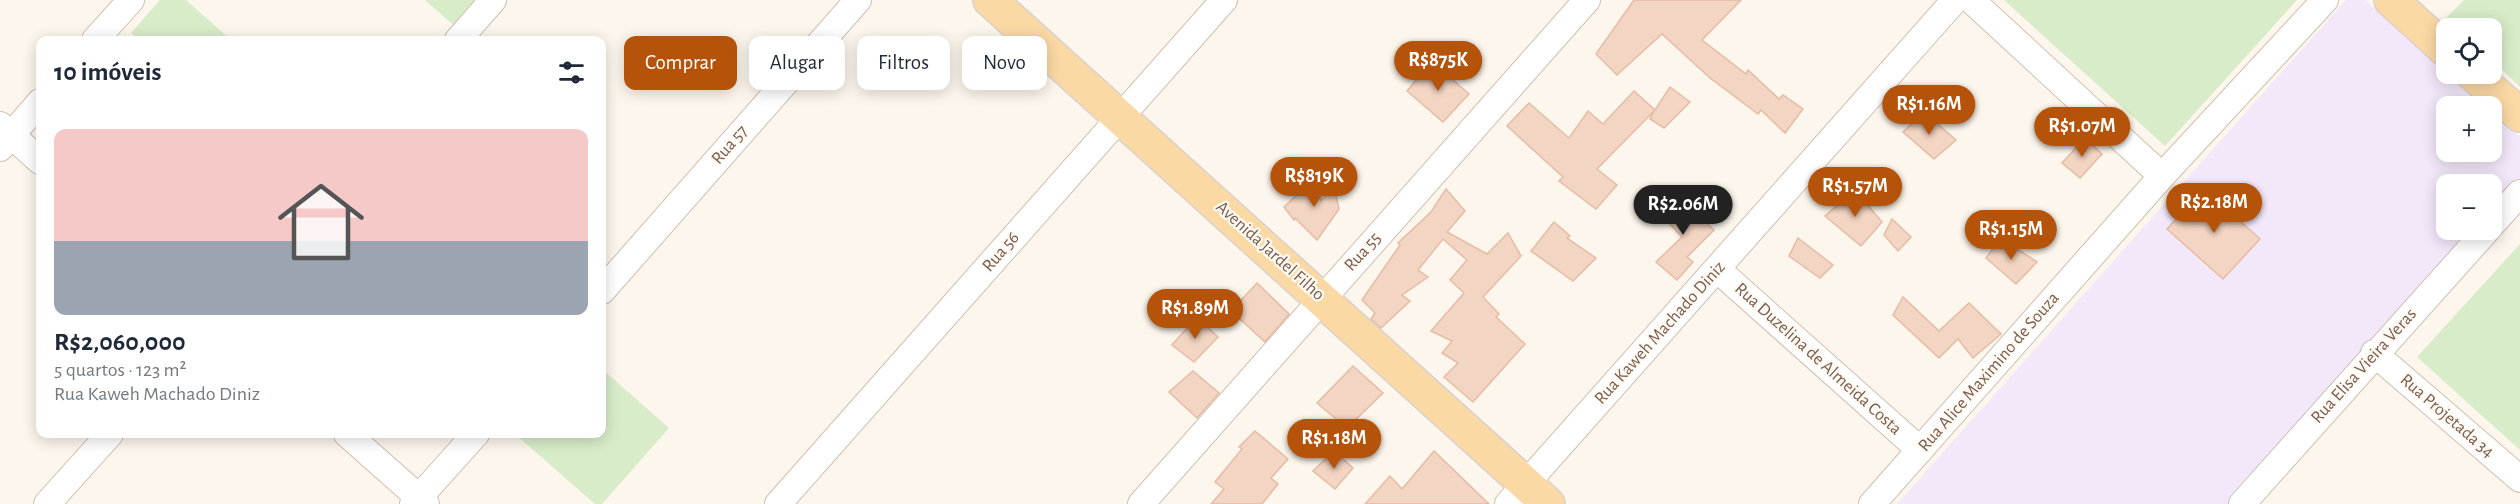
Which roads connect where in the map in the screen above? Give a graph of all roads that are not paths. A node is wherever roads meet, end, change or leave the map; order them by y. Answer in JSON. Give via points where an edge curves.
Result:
{"nodes":[{"id":1,"x":131,"y":0,"type":"edge"},
{"id":2,"x":493,"y":0,"type":"edge"},
{"id":3,"x":858,"y":0,"type":"edge"},
{"id":4,"x":990,"y":0,"type":"edge"},
{"id":5,"x":1224,"y":0,"type":"edge"},
{"id":6,"x":1587,"y":0,"type":"edge"},
{"id":7,"x":1954,"y":0,"type":"edge"},
{"id":8,"x":1971,"y":0,"type":"edge"},
{"id":9,"x":2325,"y":0,"type":"edge"},
{"id":10,"x":2391,"y":0,"type":"edge"},
{"id":11,"x":99,"y":36,"type":"edge"},
{"id":12,"x":462,"y":36,"type":"edge"},
{"id":13,"x":2436,"y":41,"type":"edge"},
{"id":14,"x":2485,"y":84,"type":"edge"},
{"id":15,"x":36,"y":106,"type":"edge"},
{"id":16,"x":2520,"y":115,"type":"edge"},
{"id":17,"x":1121,"y":116,"type":"junction"},
{"id":18,"x":4,"y":136,"type":"edge"},
{"id":19,"x":36,"y":157,"type":"edge"},
{"id":20,"x":2163,"y":176,"type":"junction"},
{"id":21,"x":2520,"y":193,"type":"edge"},
{"id":22,"x":2502,"y":213,"type":"edge"},
{"id":23,"x":2478,"y":240,"type":"edge"},
{"id":24,"x":1717,"y":269,"type":"junction"},
{"id":25,"x":606,"y":286,"type":"edge"},
{"id":26,"x":1322,"y":298,"type":"junction"},
{"id":27,"x":2374,"y":354,"type":"junction"},
{"id":28,"x":106,"y":438,"type":"edge"},
{"id":29,"x":351,"y":438,"type":"edge"},
{"id":30,"x":473,"y":438,"type":"edge"},
{"id":31,"x":1920,"y":450,"type":"junction"},
{"id":32,"x":2520,"y":479,"type":"edge"},
{"id":33,"x":1527,"y":497,"type":"edge"},
{"id":34,"x":419,"y":502,"type":"edge"},
{"id":35,"x":47,"y":504,"type":"edge"},
{"id":36,"x":778,"y":504,"type":"edge"},
{"id":37,"x":1141,"y":504,"type":"edge"},
{"id":38,"x":1872,"y":504,"type":"edge"},
{"id":39,"x":2242,"y":504,"type":"edge"}],
"edges":[{"from":1,"to":11,"type":"street"},
{"from":2,"to":12,"type":"street"},
{"from":3,"to":25,"type":"street","name":"Rua 57"},
{"from":4,"to":17,"type":"main road","name":"Avenida Jardel Filho"},
{"from":5,"to":17,"type":"street","name":"Rua 56"},
{"from":6,"to":26,"type":"street","name":"Rua 55"},
{"from":7,"to":24,"type":"street","name":"Rua Kaweh Machado Diniz"},
{"from":8,"to":20,"type":"street"},
{"from":9,"to":20,"type":"street","name":"Rua Alice Maximino de Souza"},
{"from":10,"to":13,"type":"main road"},
{"from":14,"to":16,"type":"main road"},
{"from":15,"to":18,"type":"street"},
{"from":17,"to":26,"type":"main road","name":"Avenida Jardel Filho"},
{"from":17,"to":36,"type":"street","name":"Rua 56"},
{"from":18,"to":19,"type":"street"},
{"from":20,"to":31,"type":"street","name":"Rua Alice Maximino de Souza"},
{"from":21,"to":22,"type":"street"},
{"from":23,"to":27,"type":"street","name":"Rua Elisa Vieira Veras"},
{"from":24,"to":31,"type":"street","name":"Rua Duzelina de Almeida Costa"},
{"from":24,"to":33,"type":"street","name":"Rua Kaweh Machado Diniz"},
{"from":26,"to":33,"type":"main road","name":"Avenida Jardel Filho"},
{"from":26,"to":37,"type":"street","name":"Rua 55"},
{"from":27,"to":32,"type":"street","name":"Rua Projetada 34"},
{"from":27,"to":39,"type":"street","name":"Rua Elisa Vieira Veras"},
{"from":28,"to":35,"type":"street"},
{"from":29,"to":34,"type":"street"},
{"from":30,"to":34,"type":"street"},
{"from":31,"to":38,"type":"street","name":"Rua Alice Maximino de Souza"}]}
